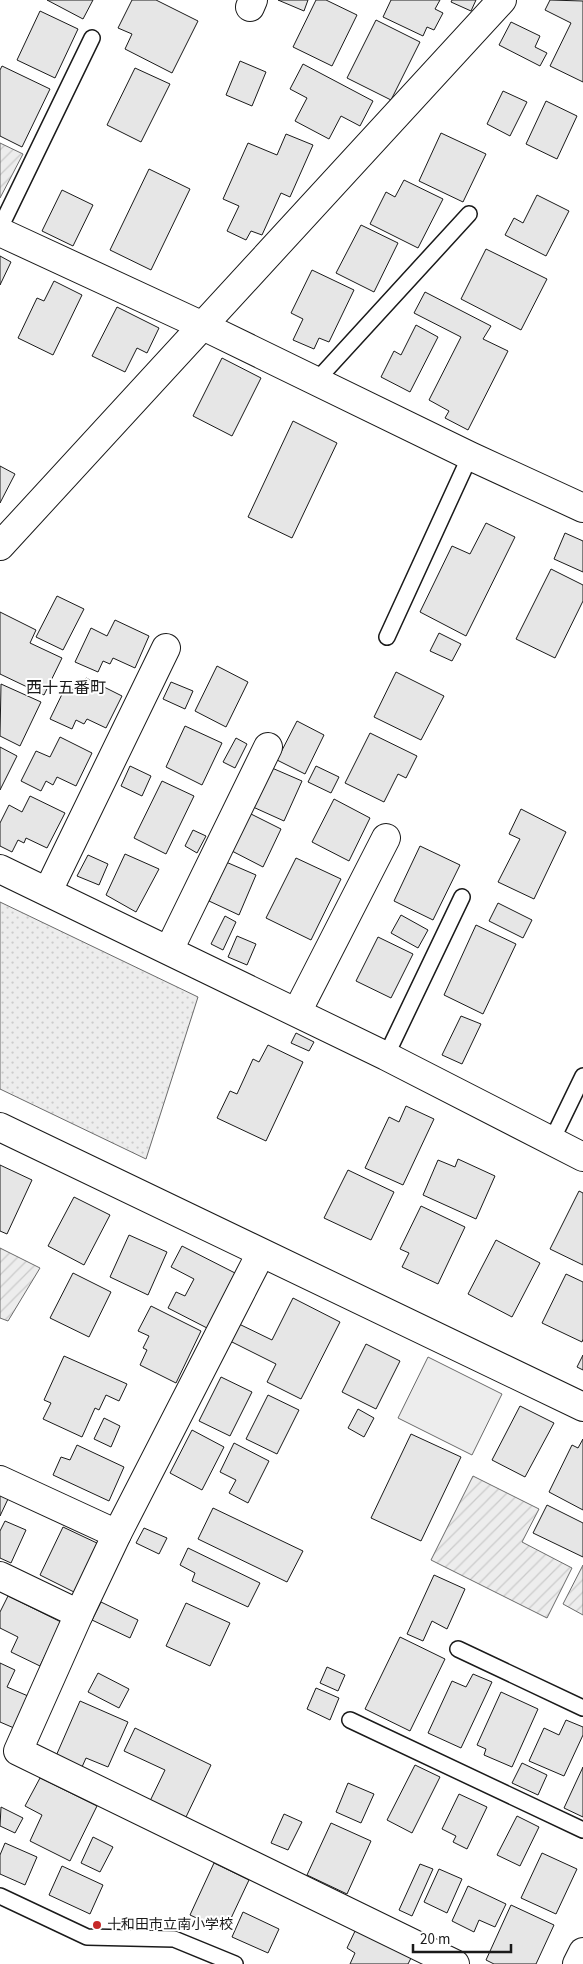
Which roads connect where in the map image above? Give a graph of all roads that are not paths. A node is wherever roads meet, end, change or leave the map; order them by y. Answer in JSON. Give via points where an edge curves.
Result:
{"nodes":[{"id":1,"x":502,"y":0,"type":"edge"},
{"id":2,"x":92,"y":38,"type":"dead end"},
{"id":3,"x":468,"y":214,"type":"dead end"},
{"id":4,"x":0,"y":228,"type":"edge"},
{"id":5,"x":0,"y":232,"type":"edge"},
{"id":6,"x":203,"y":326,"type":"junction"},
{"id":7,"x":316,"y":381,"type":"junction"},
{"id":8,"x":470,"y":456,"type":"junction"},
{"id":9,"x":583,"y":508,"type":"edge"},
{"id":10,"x":0,"y":546,"type":"edge"},
{"id":11,"x":387,"y":637,"type":"dead end"},
{"id":12,"x":166,"y":648,"type":"dead end"},
{"id":13,"x":268,"y":747,"type":"dead end"},
{"id":14,"x":386,"y":838,"type":"dead end"},
{"id":15,"x":0,"y":869,"type":"edge"},
{"id":16,"x":48,"y":891,"type":"junction"},
{"id":17,"x":462,"y":897,"type":"dead end"},
{"id":18,"x":169,"y":950,"type":"junction"},
{"id":19,"x":297,"y":1012,"type":"junction"},
{"id":20,"x":386,"y":1056,"type":"junction"},
{"id":21,"x":583,"y":1076,"type":"edge"},
{"id":22,"x":0,"y":1127,"type":"edge"},
{"id":23,"x":551,"y":1142,"type":"junction"},
{"id":24,"x":583,"y":1157,"type":"edge"},
{"id":25,"x":261,"y":1253,"type":"junction"},
{"id":26,"x":583,"y":1407,"type":"edge"},
{"id":27,"x":0,"y":1480,"type":"edge"},
{"id":28,"x":117,"y":1534,"type":"junction"},
{"id":29,"x":0,"y":1576,"type":"edge"},
{"id":30,"x":79,"y":1614,"type":"junction"},
{"id":31,"x":458,"y":1649,"type":"dead end"},
{"id":32,"x":583,"y":1708,"type":"edge"},
{"id":33,"x":350,"y":1720,"type":"dead end"},
{"id":34,"x":583,"y":1830,"type":"edge"},
{"id":35,"x":0,"y":1896,"type":"edge"},
{"id":36,"x":583,"y":1952,"type":"edge"},
{"id":37,"x":235,"y":1964,"type":"edge"},
{"id":38,"x":455,"y":1964,"type":"edge"},
{"id":39,"x":577,"y":1964,"type":"edge"}],
"edges":[{"from":1,"to":6,"type":"street"},
{"from":2,"to":4,"type":"lane"},
{"from":3,"to":7,"type":"lane"},
{"from":5,"to":6,"type":"street"},
{"from":6,"to":7,"type":"street"},
{"from":6,"to":10,"type":"street"},
{"from":7,"to":8,"type":"street"},
{"from":8,"to":9,"type":"street"},
{"from":8,"to":11,"type":"lane"},
{"from":12,"to":16,"type":"street"},
{"from":13,"to":18,"type":"street"},
{"from":14,"to":19,"type":"street"},
{"from":15,"to":16,"type":"street"},
{"from":16,"to":18,"type":"street"},
{"from":17,"to":20,"type":"lane"},
{"from":18,"to":19,"type":"street"},
{"from":19,"to":20,"type":"street"},
{"from":20,"to":23,"type":"street"},
{"from":21,"to":23,"type":"lane"},
{"from":22,"to":25,"type":"street"},
{"from":23,"to":24,"type":"street"},
{"from":25,"to":26,"type":"street"},
{"from":25,"to":28,"type":"street"},
{"from":27,"to":28,"type":"street"},
{"from":28,"to":30,"type":"street"},
{"from":29,"to":30,"type":"street"},
{"from":30,"to":38,"type":"street","via":[[18,1750]]},
{"from":31,"to":32,"type":"lane"},
{"from":33,"to":34,"type":"lane"},
{"from":35,"to":37,"type":"lane","via":[[87,1937],[174,1939]]},
{"from":36,"to":39,"type":"street"}]}
